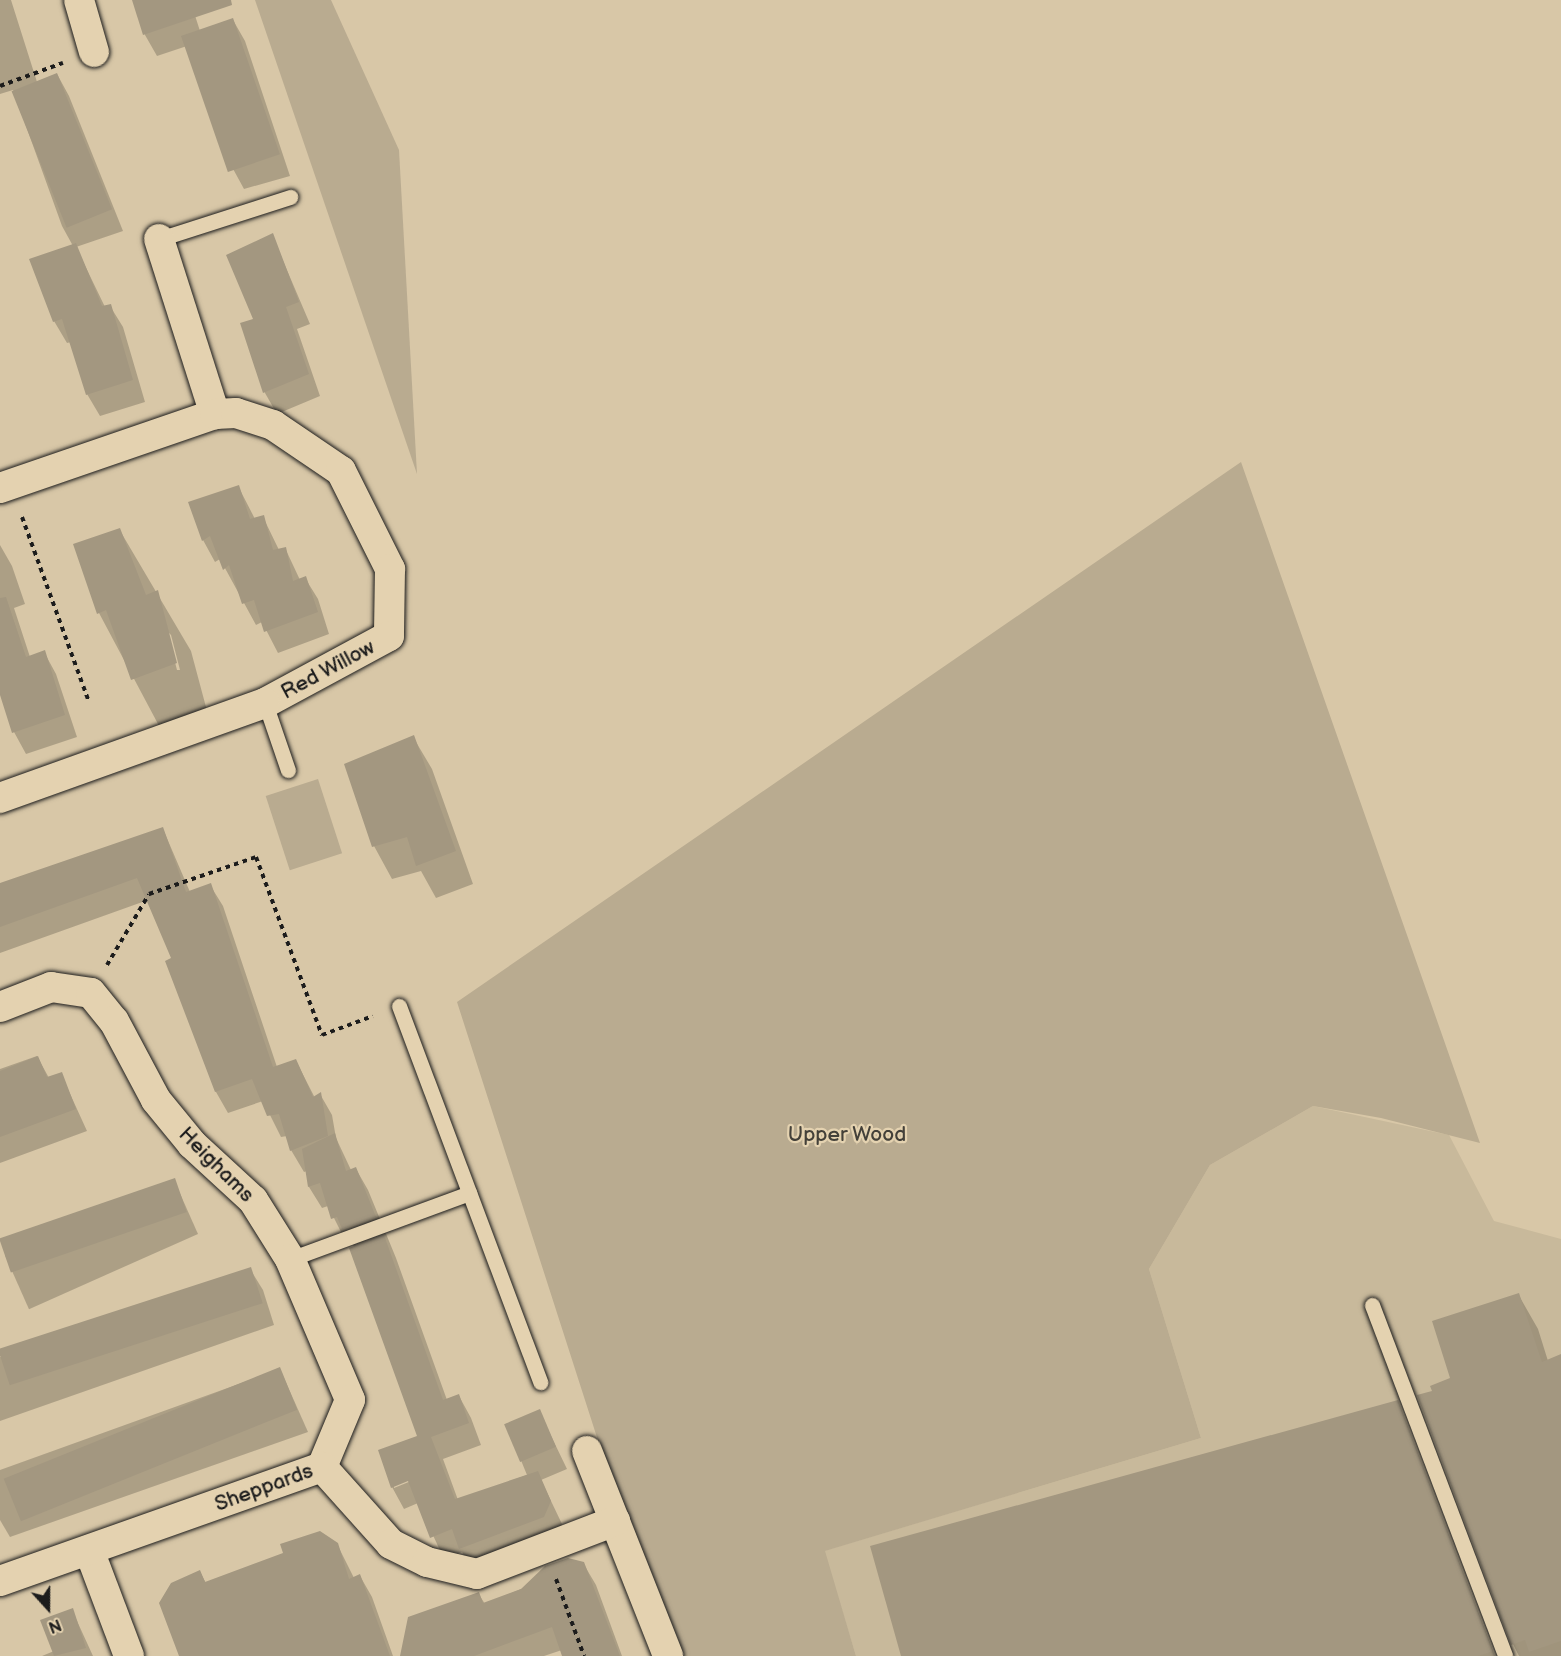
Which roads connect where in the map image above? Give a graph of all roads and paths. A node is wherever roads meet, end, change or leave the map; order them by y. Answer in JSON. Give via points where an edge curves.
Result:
{"nodes":[{"id":1,"x":79,"y":0,"type":"edge"},
{"id":2,"x":94,"y":52,"type":"joint"},
{"id":3,"x":0,"y":86,"type":"edge"},
{"id":4,"x":290,"y":197,"type":"dead end"},
{"id":5,"x":159,"y":239,"type":"joint"},
{"id":6,"x":215,"y":414,"type":"junction"},
{"id":7,"x":5,"y":486,"type":"edge"},
{"id":8,"x":88,"y":699,"type":"dead end"},
{"id":9,"x":265,"y":703,"type":"junction"},
{"id":10,"x":288,"y":770,"type":"dead end"},
{"id":11,"x":0,"y":798,"type":"edge"},
{"id":12,"x":91,"y":993,"type":"junction"},
{"id":13,"x":399,"y":1006,"type":"joint"},
{"id":14,"x":0,"y":1007,"type":"edge"},
{"id":15,"x":469,"y":1193,"type":"junction"},
{"id":16,"x":290,"y":1259,"type":"junction"},
{"id":17,"x":1372,"y":1305,"type":"dead end"},
{"id":18,"x":540,"y":1382,"type":"dead end"},
{"id":19,"x":587,"y":1451,"type":"dead end"},
{"id":20,"x":322,"y":1467,"type":"junction"},
{"id":21,"x":615,"y":1521,"type":"junction"},
{"id":22,"x":544,"y":1548,"type":"junction"},
{"id":23,"x":89,"y":1550,"type":"junction"},
{"id":24,"x":0,"y":1581,"type":"edge"},
{"id":25,"x":129,"y":1656,"type":"edge"},
{"id":26,"x":584,"y":1656,"type":"edge"},
{"id":27,"x":668,"y":1656,"type":"edge"},
{"id":28,"x":1505,"y":1656,"type":"edge"}],
"edges":[{"from":1,"to":2,"type":"street"},
{"from":2,"to":3,"type":"path"},
{"from":4,"to":5,"type":"lane"},
{"from":5,"to":6,"type":"street"},
{"from":6,"to":7,"type":"street","name":"Red Willow"},
{"from":6,"to":9,"type":"street","name":"Red Willow","via":[[236,413],[273,424],[341,471],[390,569],[389,636]]},
{"from":7,"to":8,"type":"path"},
{"from":9,"to":10,"type":"lane"},
{"from":9,"to":11,"type":"street","name":"Red Willow"},
{"from":12,"to":13,"type":"path","via":[[149,894],[256,857],[322,1035]]},
{"from":12,"to":14,"type":"street","via":[[51,987]]},
{"from":12,"to":16,"type":"street","name":"Heighams","via":[[114,1021],[156,1100],[192,1144],[253,1200]]},
{"from":13,"to":15,"type":"lane"},
{"from":15,"to":16,"type":"lane"},
{"from":15,"to":18,"type":"lane"},
{"from":16,"to":20,"type":"street","name":"Heighams","via":[[350,1400]]},
{"from":17,"to":28,"type":"lane"},
{"from":19,"to":21,"type":"street"},
{"from":20,"to":22,"type":"street","name":"Sheppards","via":[[391,1544],[427,1562],[477,1574]]},
{"from":20,"to":23,"type":"street","name":"Sheppards"},
{"from":21,"to":22,"type":"street","name":"Sheppards"},
{"from":21,"to":27,"type":"street"},
{"from":22,"to":26,"type":"path"},
{"from":23,"to":24,"type":"street","name":"Sheppards"},
{"from":23,"to":25,"type":"street"}]}
